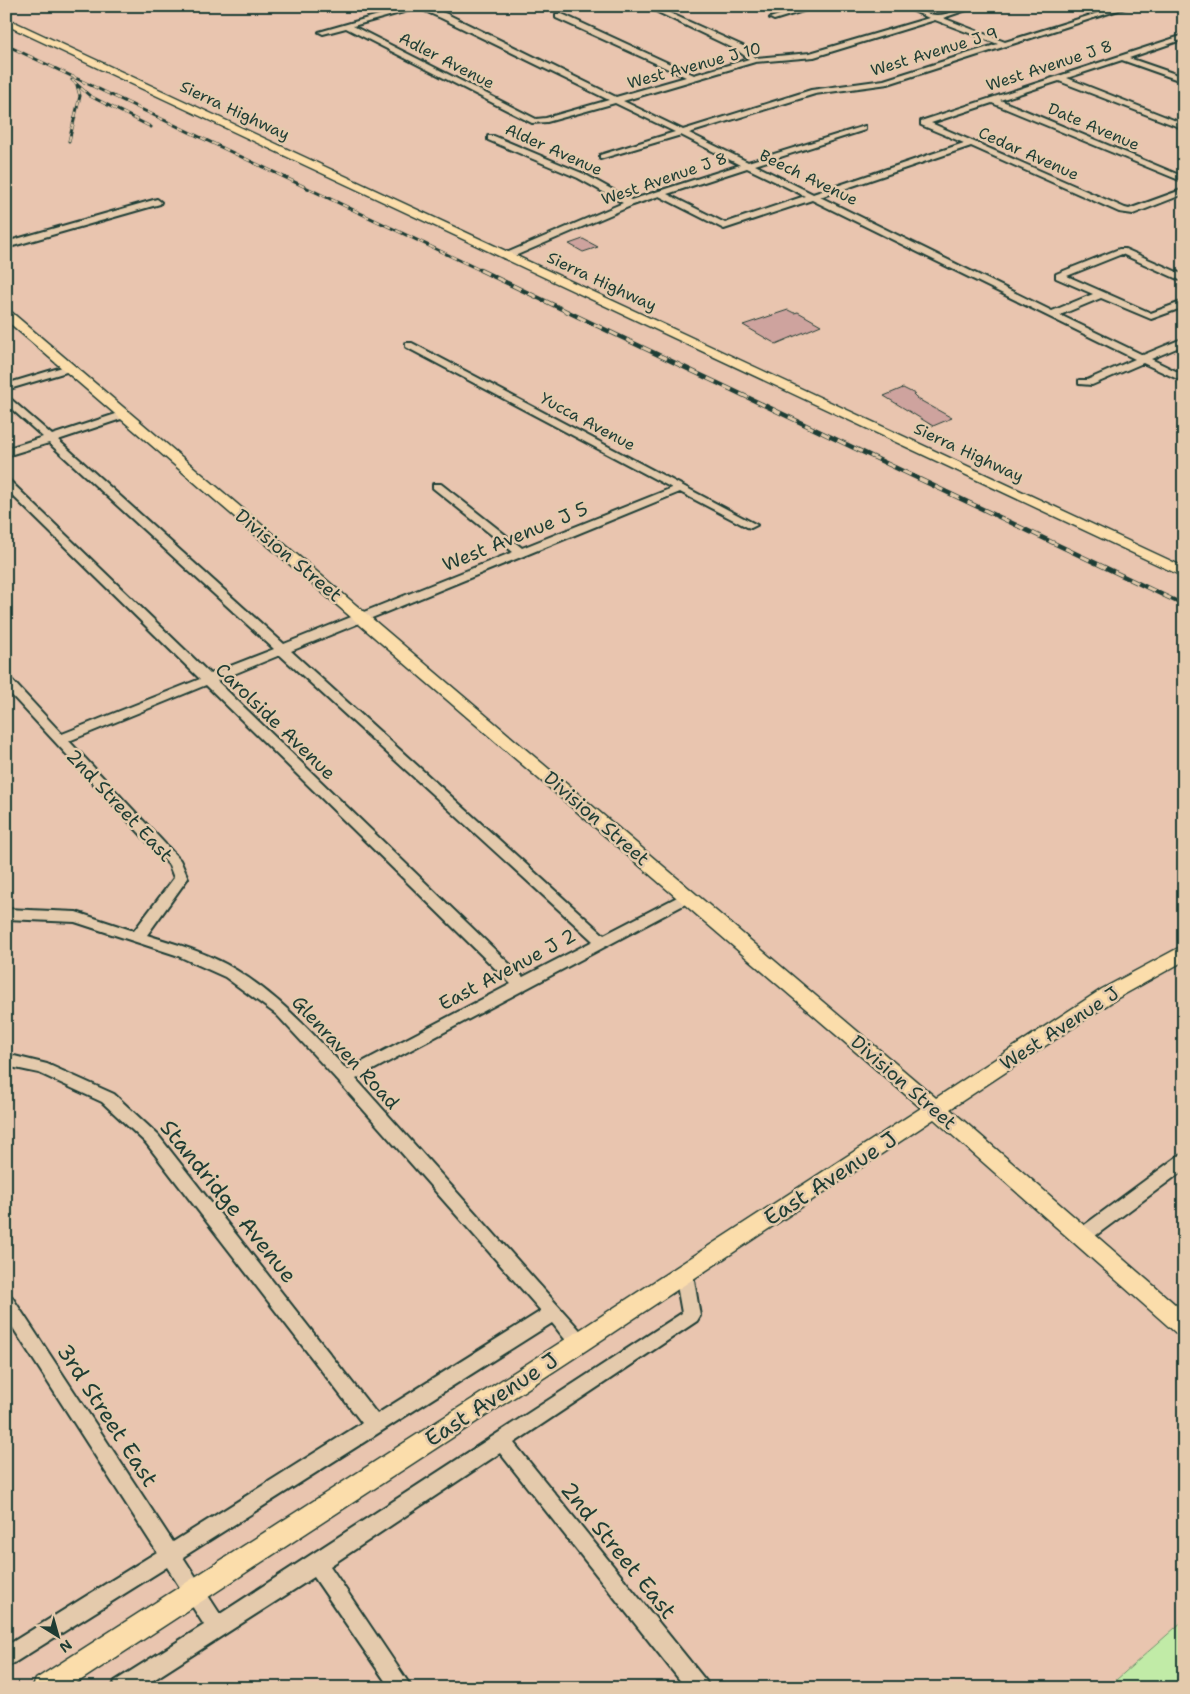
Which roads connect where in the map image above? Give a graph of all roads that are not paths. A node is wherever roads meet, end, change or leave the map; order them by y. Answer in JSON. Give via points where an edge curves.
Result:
{"nodes":[{"id":1,"x":419,"y":6,"type":"edge"},
{"id":2,"x":816,"y":6,"type":"edge"},
{"id":3,"x":905,"y":6,"type":"edge"},
{"id":4,"x":975,"y":6,"type":"edge"},
{"id":5,"x":1128,"y":6,"type":"edge"},
{"id":6,"x":652,"y":7,"type":"edge"},
{"id":7,"x":559,"y":16,"type":"dead end"},
{"id":8,"x":774,"y":18,"type":"dead end"},
{"id":9,"x":935,"y":18,"type":"junction"},
{"id":10,"x":6,"y":21,"type":"edge"},
{"id":11,"x":346,"y":25,"type":"junction"},
{"id":12,"x":324,"y":32,"type":"dead end"},
{"id":13,"x":1183,"y":37,"type":"edge"},
{"id":14,"x":1004,"y":44,"type":"junction"},
{"id":15,"x":1121,"y":57,"type":"junction"},
{"id":16,"x":754,"y":60,"type":"junction"},
{"id":17,"x":692,"y":77,"type":"junction"},
{"id":18,"x":1059,"y":78,"type":"junction"},
{"id":19,"x":1184,"y":80,"type":"edge"},
{"id":20,"x":616,"y":99,"type":"junction"},
{"id":21,"x":992,"y":100,"type":"junction"},
{"id":22,"x":535,"y":121,"type":"joint"},
{"id":23,"x":924,"y":123,"type":"joint"},
{"id":24,"x":1184,"y":127,"type":"edge"},
{"id":25,"x":862,"y":128,"type":"dead end"},
{"id":26,"x":682,"y":132,"type":"junction"},
{"id":27,"x":491,"y":138,"type":"dead end"},
{"id":28,"x":970,"y":144,"type":"junction"},
{"id":29,"x":603,"y":156,"type":"dead end"},
{"id":30,"x":749,"y":164,"type":"junction"},
{"id":31,"x":1184,"y":180,"type":"edge"},
{"id":32,"x":1184,"y":191,"type":"edge"},
{"id":33,"x":659,"y":193,"type":"junction"},
{"id":34,"x":814,"y":196,"type":"junction"},
{"id":35,"x":157,"y":202,"type":"dead end"},
{"id":36,"x":630,"y":203,"type":"junction"},
{"id":37,"x":6,"y":245,"type":"edge"},
{"id":38,"x":507,"y":256,"type":"junction"},
{"id":39,"x":1184,"y":279,"type":"edge"},
{"id":40,"x":1102,"y":294,"type":"junction"},
{"id":41,"x":1184,"y":304,"type":"edge"},
{"id":42,"x":6,"y":314,"type":"edge"},
{"id":43,"x":1053,"y":314,"type":"junction"},
{"id":44,"x":1184,"y":341,"type":"edge"},
{"id":45,"x":410,"y":345,"type":"dead end"},
{"id":46,"x":1143,"y":359,"type":"junction"},
{"id":47,"x":70,"y":368,"type":"junction"},
{"id":48,"x":1184,"y":379,"type":"edge"},
{"id":49,"x":1083,"y":382,"type":"dead end"},
{"id":50,"x":6,"y":387,"type":"edge"},
{"id":51,"x":6,"y":398,"type":"edge"},
{"id":52,"x":124,"y":414,"type":"junction"},
{"id":53,"x":51,"y":439,"type":"junction"},
{"id":54,"x":6,"y":454,"type":"edge"},
{"id":55,"x":6,"y":483,"type":"edge"},
{"id":56,"x":437,"y":486,"type":"dead end"},
{"id":57,"x":681,"y":488,"type":"junction"},
{"id":58,"x":751,"y":525,"type":"dead end"},
{"id":59,"x":520,"y":552,"type":"junction"},
{"id":60,"x":1184,"y":573,"type":"edge"},
{"id":61,"x":363,"y":617,"type":"junction"},
{"id":62,"x":282,"y":650,"type":"junction"},
{"id":63,"x":207,"y":680,"type":"junction"},
{"id":64,"x":6,"y":681,"type":"edge"},
{"id":65,"x":59,"y":740,"type":"junction"},
{"id":66,"x":688,"y":897,"type":"junction"},
{"id":67,"x":6,"y":914,"type":"edge"},
{"id":68,"x":138,"y":936,"type":"junction"},
{"id":69,"x":603,"y":942,"type":"junction"},
{"id":70,"x":1184,"y":952,"type":"edge"},
{"id":71,"x":521,"y":984,"type":"junction"},
{"id":72,"x":6,"y":1060,"type":"edge"},
{"id":73,"x":345,"y":1078,"type":"junction"},
{"id":74,"x":936,"y":1109,"type":"junction"},
{"id":75,"x":1184,"y":1161,"type":"edge"},
{"id":76,"x":1081,"y":1237,"type":"junction"},
{"id":77,"x":684,"y":1274,"type":"junction"},
{"id":78,"x":6,"y":1302,"type":"edge"},
{"id":79,"x":554,"y":1312,"type":"junction"},
{"id":80,"x":1184,"y":1326,"type":"edge"},
{"id":81,"x":580,"y":1342,"type":"junction"},
{"id":82,"x":375,"y":1425,"type":"junction"},
{"id":83,"x":502,"y":1442,"type":"junction"},
{"id":84,"x":169,"y":1554,"type":"junction"},
{"id":85,"x":317,"y":1564,"type":"junction"},
{"id":86,"x":193,"y":1590,"type":"junction"},
{"id":87,"x":217,"y":1628,"type":"junction"},
{"id":88,"x":6,"y":1658,"type":"edge"},
{"id":89,"x":45,"y":1688,"type":"edge"},
{"id":90,"x":122,"y":1688,"type":"edge"},
{"id":91,"x":402,"y":1688,"type":"edge"},
{"id":92,"x":699,"y":1688,"type":"edge"}],
"edges":[{"from":1,"to":11,"type":"street"},
{"from":1,"to":20,"type":"street","name":"Beech Avenue"},
{"from":2,"to":8,"type":"street"},
{"from":3,"to":9,"type":"street"},
{"from":4,"to":9,"type":"street","name":"West Avenue J 10"},
{"from":5,"to":14,"type":"street","name":"West Avenue J 9"},
{"from":6,"to":16,"type":"street","via":[[740,48]]},
{"from":7,"to":17,"type":"street"},
{"from":9,"to":14,"type":"street"},
{"from":9,"to":16,"type":"street","name":"West Avenue J 10","via":[[811,55]]},
{"from":10,"to":38,"type":"main road","name":"Sierra Highway"},
{"from":11,"to":12,"type":"street"},
{"from":11,"to":22,"type":"street","name":"Adler Avenue"},
{"from":13,"to":15,"type":"street","name":"West Avenue J 8"},
{"from":14,"to":26,"type":"street","name":"West Avenue J 9","via":[[885,82],[814,92]]},
{"from":15,"to":18,"type":"street","name":"West Avenue J 8"},
{"from":15,"to":19,"type":"street"},
{"from":16,"to":17,"type":"street","name":"West Avenue J 10"},
{"from":17,"to":20,"type":"street","name":"West Avenue J 10"},
{"from":18,"to":21,"type":"street","name":"West Avenue J 8"},
{"from":18,"to":24,"type":"street"},
{"from":20,"to":22,"type":"street","name":"West Avenue J 10"},
{"from":20,"to":26,"type":"street","name":"Beech Avenue"},
{"from":21,"to":23,"type":"street","name":"West Avenue J 8"},
{"from":21,"to":31,"type":"street","name":"Date Avenue"},
{"from":23,"to":28,"type":"street","name":"Cedar Avenue"},
{"from":25,"to":30,"type":"street","name":"West Avenue J 8"},
{"from":26,"to":29,"type":"street","name":"West Avenue J 9"},
{"from":26,"to":30,"type":"street","name":"Beech Avenue"},
{"from":27,"to":36,"type":"street","name":"Alder Avenue","via":[[581,176]]},
{"from":28,"to":32,"type":"street","name":"Cedar Avenue","via":[[1130,212]]},
{"from":28,"to":34,"type":"street"},
{"from":30,"to":33,"type":"street","name":"West Avenue J 8"},
{"from":30,"to":34,"type":"street","name":"Beech Avenue"},
{"from":33,"to":34,"type":"street","via":[[724,226]]},
{"from":33,"to":36,"type":"street","name":"West Avenue J 8"},
{"from":34,"to":43,"type":"street","name":"Beech Avenue"},
{"from":35,"to":37,"type":"street"},
{"from":36,"to":38,"type":"street","name":"West Avenue J 8"},
{"from":38,"to":60,"type":"main road","name":"Sierra Highway"},
{"from":39,"to":40,"type":"street","via":[[1122,251],[1059,276]]},
{"from":40,"to":41,"type":"street","via":[[1151,316]]},
{"from":40,"to":43,"type":"street"},
{"from":42,"to":47,"type":"main road","name":"Division Street"},
{"from":43,"to":46,"type":"street","name":"Beech Avenue"},
{"from":44,"to":46,"type":"street"},
{"from":45,"to":57,"type":"street","name":"Yucca Avenue"},
{"from":46,"to":48,"type":"street","name":"Beech Avenue"},
{"from":46,"to":49,"type":"street","via":[[1088,383]]},
{"from":47,"to":50,"type":"street"},
{"from":47,"to":52,"type":"main road","name":"Division Street"},
{"from":51,"to":53,"type":"street"},
{"from":52,"to":53,"type":"street"},
{"from":52,"to":61,"type":"main road","name":"Division Street"},
{"from":53,"to":54,"type":"street"},
{"from":53,"to":62,"type":"street"},
{"from":55,"to":63,"type":"street","name":"Carolside Avenue"},
{"from":56,"to":59,"type":"street"},
{"from":57,"to":58,"type":"street","name":"Yucca Avenue"},
{"from":57,"to":59,"type":"street","name":"West Avenue J 5"},
{"from":59,"to":61,"type":"street","name":"West Avenue J 5"},
{"from":61,"to":62,"type":"street","name":"West Avenue J 5"},
{"from":61,"to":66,"type":"main road","name":"Division Street"},
{"from":62,"to":63,"type":"street","name":"West Avenue J 5"},
{"from":62,"to":69,"type":"street"},
{"from":63,"to":65,"type":"street","name":"West Avenue J 5"},
{"from":63,"to":71,"type":"street","name":"Carolside Avenue"},
{"from":64,"to":65,"type":"street","name":"2nd Street East"},
{"from":65,"to":68,"type":"street","name":"2nd Street East","via":[[175,863],[181,878]]},
{"from":66,"to":69,"type":"street","name":"East Avenue J 2"},
{"from":66,"to":74,"type":"main road","name":"Division Street"},
{"from":67,"to":68,"type":"street","name":"Glenraven Road","via":[[76,917]]},
{"from":68,"to":73,"type":"street","name":"Glenraven Road","via":[[182,951],[230,973],[282,1011]]},
{"from":69,"to":71,"type":"street","name":"East Avenue J 2"},
{"from":70,"to":74,"type":"main road","name":"West Avenue J","via":[[1109,994]]},
{"from":71,"to":73,"type":"street","name":"East Avenue J 2"},
{"from":72,"to":82,"type":"street","name":"Standridge Avenue","via":[[42,1068],[108,1098],[152,1139]]},
{"from":73,"to":79,"type":"street","name":"Glenraven Road"},
{"from":74,"to":76,"type":"main road","name":"Division Street"},
{"from":74,"to":77,"type":"main road","name":"East Avenue J"},
{"from":75,"to":76,"type":"street"},
{"from":76,"to":80,"type":"main road","name":"Division Street"},
{"from":77,"to":81,"type":"main road","name":"East Avenue J"},
{"from":77,"to":83,"type":"street","via":[[691,1316]]},
{"from":78,"to":84,"type":"street","name":"3rd Street East"},
{"from":79,"to":81,"type":"street","name":"Glenraven Road"},
{"from":79,"to":82,"type":"street","name":"East Avenue J"},
{"from":81,"to":86,"type":"main road","name":"East Avenue J"},
{"from":82,"to":84,"type":"street","name":"East Avenue J"},
{"from":83,"to":85,"type":"street"},
{"from":83,"to":92,"type":"street","name":"2nd Street East"},
{"from":84,"to":86,"type":"street","name":"3rd Street East"},
{"from":84,"to":88,"type":"street","name":"East Avenue J"},
{"from":85,"to":87,"type":"street"},
{"from":85,"to":91,"type":"street"},
{"from":86,"to":87,"type":"street","name":"3rd Street East"},
{"from":86,"to":89,"type":"main road","name":"East Avenue J"},
{"from":87,"to":90,"type":"street"}]}
